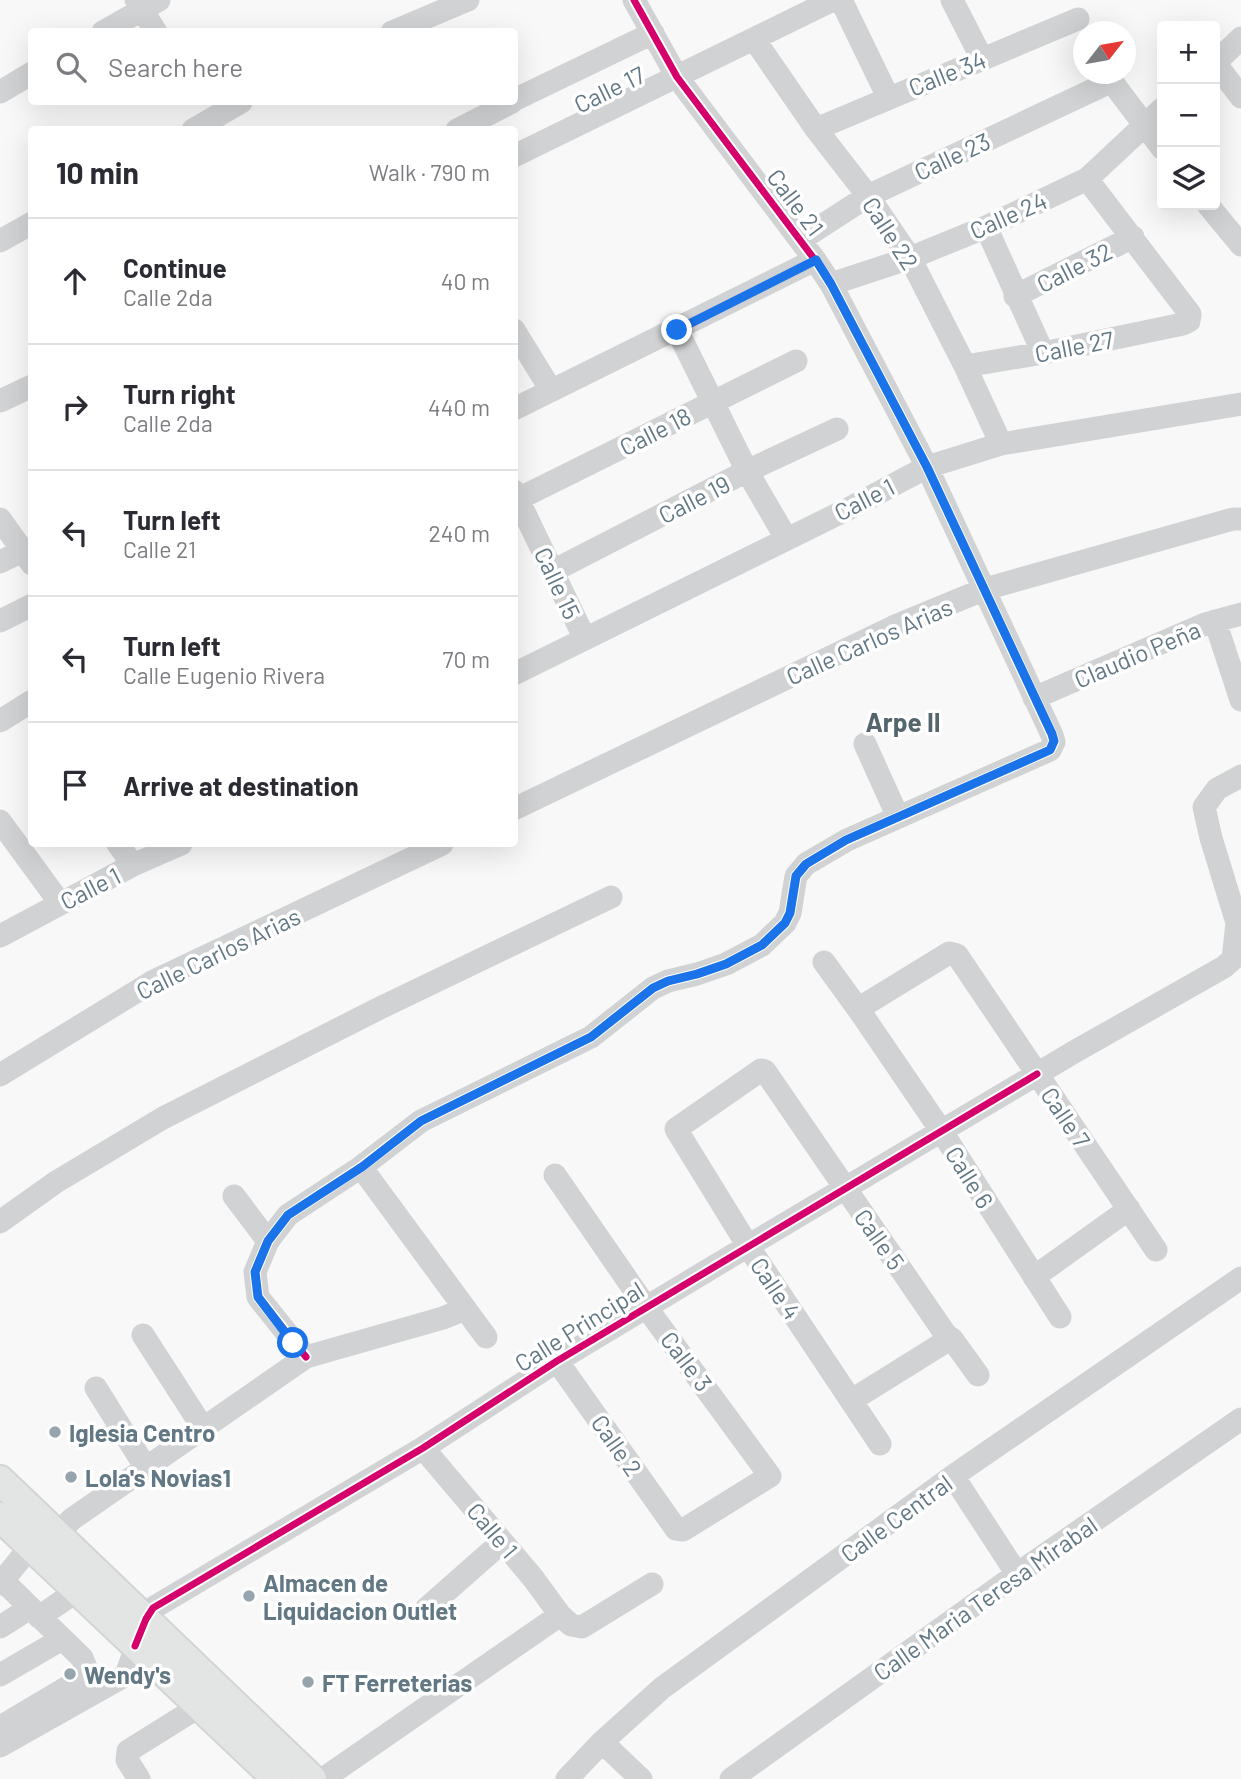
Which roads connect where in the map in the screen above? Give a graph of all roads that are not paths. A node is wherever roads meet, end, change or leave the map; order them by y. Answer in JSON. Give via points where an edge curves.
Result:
{"nodes":[{"id":1,"x":468,"y":0,"type":"edge"},
{"id":2,"x":634,"y":0,"type":"edge"},
{"id":3,"x":833,"y":0,"type":"edge"},
{"id":4,"x":841,"y":0,"type":"edge"},
{"id":5,"x":952,"y":0,"type":"edge"},
{"id":6,"x":146,"y":3,"type":"edge"},
{"id":7,"x":1077,"y":17,"type":"edge"},
{"id":8,"x":109,"y":28,"type":"edge"},
{"id":9,"x":155,"y":28,"type":"edge"},
{"id":10,"x":402,"y":28,"type":"edge"},
{"id":11,"x":653,"y":33,"type":"junction"},
{"id":12,"x":1241,"y":38,"type":"edge"},
{"id":13,"x":754,"y":39,"type":"junction"},
{"id":14,"x":1220,"y":58,"type":"edge"},
{"id":15,"x":982,"y":59,"type":"junction"},
{"id":16,"x":1220,"y":70,"type":"edge"},
{"id":17,"x":28,"y":75,"type":"edge"},
{"id":18,"x":677,"y":77,"type":"junction"},
{"id":19,"x":1096,"y":84,"type":"edge"},
{"id":20,"x":1113,"y":84,"type":"edge"},
{"id":21,"x":0,"y":92,"type":"edge"},
{"id":22,"x":888,"y":97,"type":"junction"},
{"id":23,"x":1241,"y":97,"type":"edge"},
{"id":24,"x":518,"y":99,"type":"edge"},
{"id":25,"x":233,"y":105,"type":"edge"},
{"id":26,"x":505,"y":105,"type":"edge"},
{"id":27,"x":1157,"y":113,"type":"edge"},
{"id":28,"x":201,"y":117,"type":"edge"},
{"id":29,"x":1144,"y":125,"type":"junction"},
{"id":30,"x":465,"y":126,"type":"edge"},
{"id":31,"x":816,"y":129,"type":"junction"},
{"id":32,"x":1161,"y":147,"type":"edge"},
{"id":33,"x":518,"y":154,"type":"edge"},
{"id":34,"x":1087,"y":179,"type":"junction"},
{"id":35,"x":868,"y":196,"type":"junction"},
{"id":36,"x":1212,"y":210,"type":"edge"},
{"id":37,"x":28,"y":225,"type":"edge"},
{"id":38,"x":986,"y":227,"type":"junction"},
{"id":39,"x":1133,"y":237,"type":"junction"},
{"id":40,"x":800,"y":240,"type":"junction"},
{"id":41,"x":0,"y":241,"type":"edge"},
{"id":42,"x":1241,"y":245,"type":"edge"},
{"id":43,"x":910,"y":258,"type":"junction"},
{"id":44,"x":816,"y":260,"type":"junction"},
{"id":45,"x":831,"y":284,"type":"junction"},
{"id":46,"x":1015,"y":296,"type":"junction"},
{"id":47,"x":677,"y":330,"type":"junction"},
{"id":48,"x":518,"y":336,"type":"edge"},
{"id":49,"x":1043,"y":353,"type":"junction"},
{"id":50,"x":796,"y":361,"type":"dead end"},
{"id":51,"x":965,"y":366,"type":"junction"},
{"id":52,"x":28,"y":388,"type":"edge"},
{"id":53,"x":551,"y":390,"type":"junction"},
{"id":54,"x":0,"y":401,"type":"edge"},
{"id":55,"x":713,"y":402,"type":"junction"},
{"id":56,"x":1241,"y":404,"type":"edge"},
{"id":57,"x":518,"y":407,"type":"edge"},
{"id":58,"x":836,"y":429,"type":"dead end"},
{"id":59,"x":1001,"y":444,"type":"junction"},
{"id":60,"x":927,"y":467,"type":"junction"},
{"id":61,"x":747,"y":471,"type":"junction"},
{"id":62,"x":518,"y":496,"type":"edge"},
{"id":63,"x":518,"y":501,"type":"edge"},
{"id":64,"x":0,"y":519,"type":"edge"},
{"id":65,"x":1241,"y":519,"type":"edge"},
{"id":66,"x":786,"y":538,"type":"junction"},
{"id":67,"x":27,"y":557,"type":"edge"},
{"id":68,"x":0,"y":562,"type":"edge"},
{"id":69,"x":553,"y":571,"type":"junction"},
{"id":70,"x":985,"y":589,"type":"junction"},
{"id":71,"x":28,"y":608,"type":"edge"},
{"id":72,"x":1241,"y":614,"type":"edge"},
{"id":73,"x":0,"y":621,"type":"edge"},
{"id":74,"x":1215,"y":621,"type":"junction"},
{"id":75,"x":584,"y":637,"type":"junction"},
{"id":76,"x":518,"y":672,"type":"edge"},
{"id":77,"x":1034,"y":698,"type":"junction"},
{"id":78,"x":1241,"y":700,"type":"edge"},
{"id":79,"x":28,"y":707,"type":"edge"},
{"id":80,"x":0,"y":721,"type":"edge"},
{"id":81,"x":865,"y":744,"type":"dead end"},
{"id":82,"x":1241,"y":776,"type":"edge"},
{"id":83,"x":518,"y":807,"type":"edge"},
{"id":84,"x":898,"y":817,"type":"junction"},
{"id":85,"x":0,"y":822,"type":"edge"},
{"id":86,"x":120,"y":847,"type":"edge"},
{"id":87,"x":174,"y":847,"type":"edge"},
{"id":88,"x":436,"y":847,"type":"edge"},
{"id":89,"x":133,"y":865,"type":"junction"},
{"id":90,"x":611,"y":897,"type":"dead end"},
{"id":91,"x":60,"y":903,"type":"junction"},
{"id":92,"x":0,"y":936,"type":"edge"},
{"id":93,"x":824,"y":962,"type":"dead end"},
{"id":94,"x":861,"y":1010,"type":"junction"},
{"id":95,"x":761,"y":1070,"type":"joint"},
{"id":96,"x":1037,"y":1074,"type":"junction"},
{"id":97,"x":0,"y":1075,"type":"edge"},
{"id":98,"x":942,"y":1132,"type":"junction"},
{"id":99,"x":362,"y":1167,"type":"junction"},
{"id":100,"x":555,"y":1175,"type":"dead end"},
{"id":101,"x":845,"y":1188,"type":"junction"},
{"id":102,"x":234,"y":1196,"type":"dead end"},
{"id":103,"x":1129,"y":1209,"type":"junction"},
{"id":104,"x":0,"y":1222,"type":"edge"},
{"id":105,"x":268,"y":1241,"type":"junction"},
{"id":106,"x":748,"y":1246,"type":"junction"},
{"id":107,"x":1156,"y":1250,"type":"dead end"},
{"id":108,"x":1034,"y":1277,"type":"junction"},
{"id":109,"x":1241,"y":1278,"type":"edge"},
{"id":110,"x":646,"y":1307,"type":"junction"},
{"id":111,"x":465,"y":1309,"type":"junction"},
{"id":112,"x":1060,"y":1317,"type":"dead end"},
{"id":113,"x":143,"y":1335,"type":"dead end"},
{"id":114,"x":486,"y":1338,"type":"dead end"},
{"id":115,"x":946,"y":1339,"type":"junction"},
{"id":116,"x":306,"y":1357,"type":"junction"},
{"id":117,"x":557,"y":1361,"type":"junction"},
{"id":118,"x":978,"y":1375,"type":"dead end"},
{"id":119,"x":96,"y":1388,"type":"dead end"},
{"id":120,"x":852,"y":1400,"type":"junction"},
{"id":121,"x":1241,"y":1419,"type":"edge"},
{"id":122,"x":203,"y":1428,"type":"junction"},
{"id":123,"x":880,"y":1444,"type":"dead end"},
{"id":124,"x":423,"y":1448,"type":"junction"},
{"id":125,"x":146,"y":1468,"type":"junction"},
{"id":126,"x":953,"y":1476,"type":"junction"},
{"id":127,"x":0,"y":1480,"type":"edge"},
{"id":128,"x":0,"y":1517,"type":"edge"},
{"id":129,"x":676,"y":1529,"type":"joint"},
{"id":130,"x":58,"y":1533,"type":"junction"},
{"id":131,"x":502,"y":1542,"type":"junction"},
{"id":132,"x":30,"y":1547,"type":"junction"},
{"id":133,"x":1017,"y":1574,"type":"junction"},
{"id":134,"x":2,"y":1581,"type":"edge"},
{"id":135,"x":652,"y":1584,"type":"dead end"},
{"id":136,"x":77,"y":1591,"type":"junction"},
{"id":137,"x":426,"y":1609,"type":"dead end"},
{"id":138,"x":34,"y":1612,"type":"junction"},
{"id":139,"x":560,"y":1615,"type":"junction"},
{"id":140,"x":146,"y":1619,"type":"junction"},
{"id":141,"x":0,"y":1627,"type":"edge"},
{"id":142,"x":62,"y":1639,"type":"junction"},
{"id":143,"x":135,"y":1646,"type":"junction"},
{"id":144,"x":0,"y":1675,"type":"edge"},
{"id":145,"x":200,"y":1706,"type":"junction"},
{"id":146,"x":0,"y":1727,"type":"edge"},
{"id":147,"x":602,"y":1742,"type":"junction"},
{"id":148,"x":0,"y":1746,"type":"edge"},
{"id":149,"x":139,"y":1779,"type":"edge"},
{"id":150,"x":277,"y":1779,"type":"edge"},
{"id":151,"x":312,"y":1779,"type":"edge"},
{"id":152,"x":323,"y":1779,"type":"edge"},
{"id":153,"x":567,"y":1779,"type":"edge"},
{"id":154,"x":640,"y":1779,"type":"edge"},
{"id":155,"x":731,"y":1779,"type":"edge"}],
"edges":[{"from":1,"to":10,"type":"street"},
{"from":2,"to":11,"type":"street","name":"Calle 21"},
{"from":3,"to":13,"type":"street","name":"Calle 17"},
{"from":4,"to":22,"type":"street"},
{"from":5,"to":15,"type":"street"},
{"from":6,"to":8,"type":"street"},
{"from":6,"to":9,"type":"street"},
{"from":7,"to":15,"type":"street","name":"Calle 34"},
{"from":11,"to":18,"type":"street","name":"Calle 21"},
{"from":11,"to":24,"type":"street"},
{"from":12,"to":14,"type":"street"},
{"from":13,"to":18,"type":"street","name":"Calle 17"},
{"from":13,"to":31,"type":"street","name":"Calle 22"},
{"from":15,"to":22,"type":"street","name":"Calle 34"},
{"from":16,"to":23,"type":"street"},
{"from":17,"to":21,"type":"street"},
{"from":18,"to":33,"type":"street","name":"Calle 17"},
{"from":18,"to":40,"type":"street","name":"Calle 21"},
{"from":19,"to":35,"type":"street","name":"Calle 23"},
{"from":20,"to":29,"type":"street"},
{"from":22,"to":31,"type":"street","name":"Calle 34"},
{"from":25,"to":28,"type":"street"},
{"from":26,"to":30,"type":"street"},
{"from":27,"to":29,"type":"street","name":"Calle 24"},
{"from":29,"to":32,"type":"street"},
{"from":29,"to":34,"type":"street","name":"Calle 24"},
{"from":31,"to":35,"type":"street","name":"Calle 22"},
{"from":34,"to":38,"type":"street","name":"Calle 24"},
{"from":34,"to":39,"type":"street"},
{"from":35,"to":40,"type":"street","name":"Calle 23"},
{"from":35,"to":43,"type":"street","name":"Calle 22"},
{"from":36,"to":42,"type":"street"},
{"from":37,"to":41,"type":"street"},
{"from":38,"to":43,"type":"street","name":"Calle 24"},
{"from":38,"to":46,"type":"street"},
{"from":39,"to":46,"type":"street","name":"Calle 32"},
{"from":39,"to":49,"type":"street","name":"Calle 27","via":[[1190,314],[1189,321]]},
{"from":40,"to":44,"type":"street","name":"Calle 21"},
{"from":43,"to":45,"type":"street","name":"Calle 24"},
{"from":43,"to":51,"type":"street","name":"Calle 22"},
{"from":44,"to":45,"type":"street","name":"Calle 21"},
{"from":44,"to":47,"type":"street"},
{"from":45,"to":60,"type":"street","name":"Calle 21"},
{"from":46,"to":49,"type":"street"},
{"from":47,"to":53,"type":"street"},
{"from":47,"to":55,"type":"street"},
{"from":48,"to":53,"type":"street"},
{"from":49,"to":51,"type":"street","name":"Calle 27"},
{"from":50,"to":55,"type":"street","name":"Calle 18"},
{"from":51,"to":59,"type":"street","name":"Calle 22"},
{"from":52,"to":54,"type":"street"},
{"from":53,"to":57,"type":"street"},
{"from":55,"to":61,"type":"street"},
{"from":55,"to":62,"type":"street","name":"Calle 18"},
{"from":56,"to":59,"type":"street","name":"Calle 1"},
{"from":58,"to":61,"type":"street","name":"Calle 19"},
{"from":59,"to":60,"type":"street","name":"Calle 1"},
{"from":60,"to":66,"type":"street","name":"Calle 1"},
{"from":60,"to":70,"type":"street","name":"Calle 21"},
{"from":61,"to":66,"type":"street"},
{"from":61,"to":69,"type":"street","name":"Calle 19"},
{"from":63,"to":69,"type":"street","name":"Calle 15"},
{"from":64,"to":67,"type":"street"},
{"from":65,"to":70,"type":"street","name":"Calle Carlos Arias"},
{"from":66,"to":75,"type":"street","name":"Calle 1"},
{"from":67,"to":68,"type":"street"},
{"from":69,"to":75,"type":"street","name":"Calle 15"},
{"from":70,"to":77,"type":"street","name":"Calle 21"},
{"from":70,"to":83,"type":"street","name":"Calle Carlos Arias","via":[[893,627]]},
{"from":71,"to":73,"type":"street"},
{"from":72,"to":74,"type":"street","name":"Claudio Peña"},
{"from":74,"to":77,"type":"street","name":"Claudio Peña"},
{"from":74,"to":78,"type":"street"},
{"from":75,"to":76,"type":"street","name":"Calle 1"},
{"from":77,"to":84,"type":"street","name":"Calle 21","via":[[1052,734],[1050,750]]},
{"from":79,"to":80,"type":"street"},
{"from":81,"to":84,"type":"street"},
{"from":82,"to":96,"type":"street","name":"Calle Principal","via":[[1217,789],[1204,807],[1237,923],[1233,959]]},
{"from":84,"to":99,"type":"street","via":[[806,864],[796,876],[785,923],[762,945],[726,964],[653,988],[591,1037],[421,1121]]},
{"from":85,"to":91,"type":"street"},
{"from":86,"to":89,"type":"street"},
{"from":87,"to":89,"type":"street","name":"Calle 1"},
{"from":88,"to":97,"type":"street","name":"Calle Carlos Arias","via":[[152,982]]},
{"from":89,"to":91,"type":"street","name":"Calle 1"},
{"from":90,"to":104,"type":"street","via":[[380,1007],[163,1118]]},
{"from":91,"to":92,"type":"street","name":"Calle 1"},
{"from":93,"to":94,"type":"street","name":"Calle 6"},
{"from":94,"to":96,"type":"street","name":"Calle 7","via":[[949,953],[957,955]]},
{"from":94,"to":98,"type":"street","name":"Calle 6"},
{"from":95,"to":101,"type":"street","name":"Calle 5"},
{"from":95,"to":106,"type":"street","name":"Calle 4","via":[[676,1128]]},
{"from":96,"to":98,"type":"street","name":"Calle Principal"},
{"from":96,"to":103,"type":"street","name":"Calle 7"},
{"from":98,"to":101,"type":"street","name":"Calle Principal"},
{"from":98,"to":108,"type":"street","name":"Calle 6"},
{"from":99,"to":105,"type":"street","via":[[288,1215]]},
{"from":99,"to":111,"type":"street"},
{"from":100,"to":110,"type":"street","name":"Calle 3"},
{"from":101,"to":106,"type":"street","name":"Calle Principal"},
{"from":101,"to":115,"type":"street","name":"Calle 5"},
{"from":102,"to":105,"type":"street"},
{"from":103,"to":107,"type":"street","name":"Calle 7"},
{"from":103,"to":108,"type":"street"},
{"from":105,"to":116,"type":"street","via":[[255,1272],[258,1297]]},
{"from":106,"to":110,"type":"street","name":"Calle Principal"},
{"from":106,"to":120,"type":"street","name":"Calle 4"},
{"from":108,"to":112,"type":"street","name":"Calle 6"},
{"from":109,"to":126,"type":"street","name":"Calle Central"},
{"from":110,"to":117,"type":"street","name":"Calle Principal"},
{"from":110,"to":129,"type":"street","name":"Calle 3","via":[[770,1473],[683,1530]]},
{"from":111,"to":114,"type":"street"},
{"from":111,"to":116,"type":"street"},
{"from":113,"to":122,"type":"street"},
{"from":115,"to":118,"type":"street","name":"Calle 5","via":[[952,1339]]},
{"from":115,"to":120,"type":"street"},
{"from":116,"to":122,"type":"street"},
{"from":117,"to":124,"type":"street","name":"Calle Principal"},
{"from":117,"to":129,"type":"street","name":"Calle 2"},
{"from":119,"to":125,"type":"street"},
{"from":120,"to":123,"type":"street","name":"Calle 4"},
{"from":121,"to":133,"type":"street","name":"Calle Maria Teresa Mirabal"},
{"from":122,"to":125,"type":"street"},
{"from":124,"to":131,"type":"street","name":"Calle 1"},
{"from":124,"to":140,"type":"street","name":"Calle Principal","via":[[153,1608]]},
{"from":125,"to":130,"type":"street"},
{"from":126,"to":133,"type":"street"},
{"from":126,"to":147,"type":"street","name":"Calle Central","via":[[662,1688]]},
{"from":127,"to":130,"type":"main road"},
{"from":128,"to":132,"type":"main road"},
{"from":130,"to":140,"type":"main road"},
{"from":131,"to":137,"type":"street"},
{"from":131,"to":139,"type":"street","name":"Calle 1"},
{"from":132,"to":134,"type":"street"},
{"from":132,"to":136,"type":"main road"},
{"from":133,"to":155,"type":"street","name":"Calle Maria Teresa Mirabal"},
{"from":134,"to":138,"type":"street"},
{"from":135,"to":139,"type":"street","via":[[582,1627],[571,1625]]},
{"from":136,"to":138,"type":"street"},
{"from":136,"to":143,"type":"main road"},
{"from":138,"to":141,"type":"street"},
{"from":138,"to":142,"type":"street"},
{"from":139,"to":152,"type":"street"},
{"from":140,"to":143,"type":"street"},
{"from":140,"to":151,"type":"main road"},
{"from":142,"to":144,"type":"street"},
{"from":142,"to":146,"type":"street","via":[[86,1665],[84,1676]]},
{"from":143,"to":145,"type":"main road"},
{"from":143,"to":148,"type":"street","via":[[126,1675]]},
{"from":145,"to":149,"type":"street","via":[[128,1751],[127,1760]]},
{"from":145,"to":150,"type":"main road"},
{"from":147,"to":153,"type":"street","name":"Calle Central"},
{"from":147,"to":154,"type":"street"}]}
